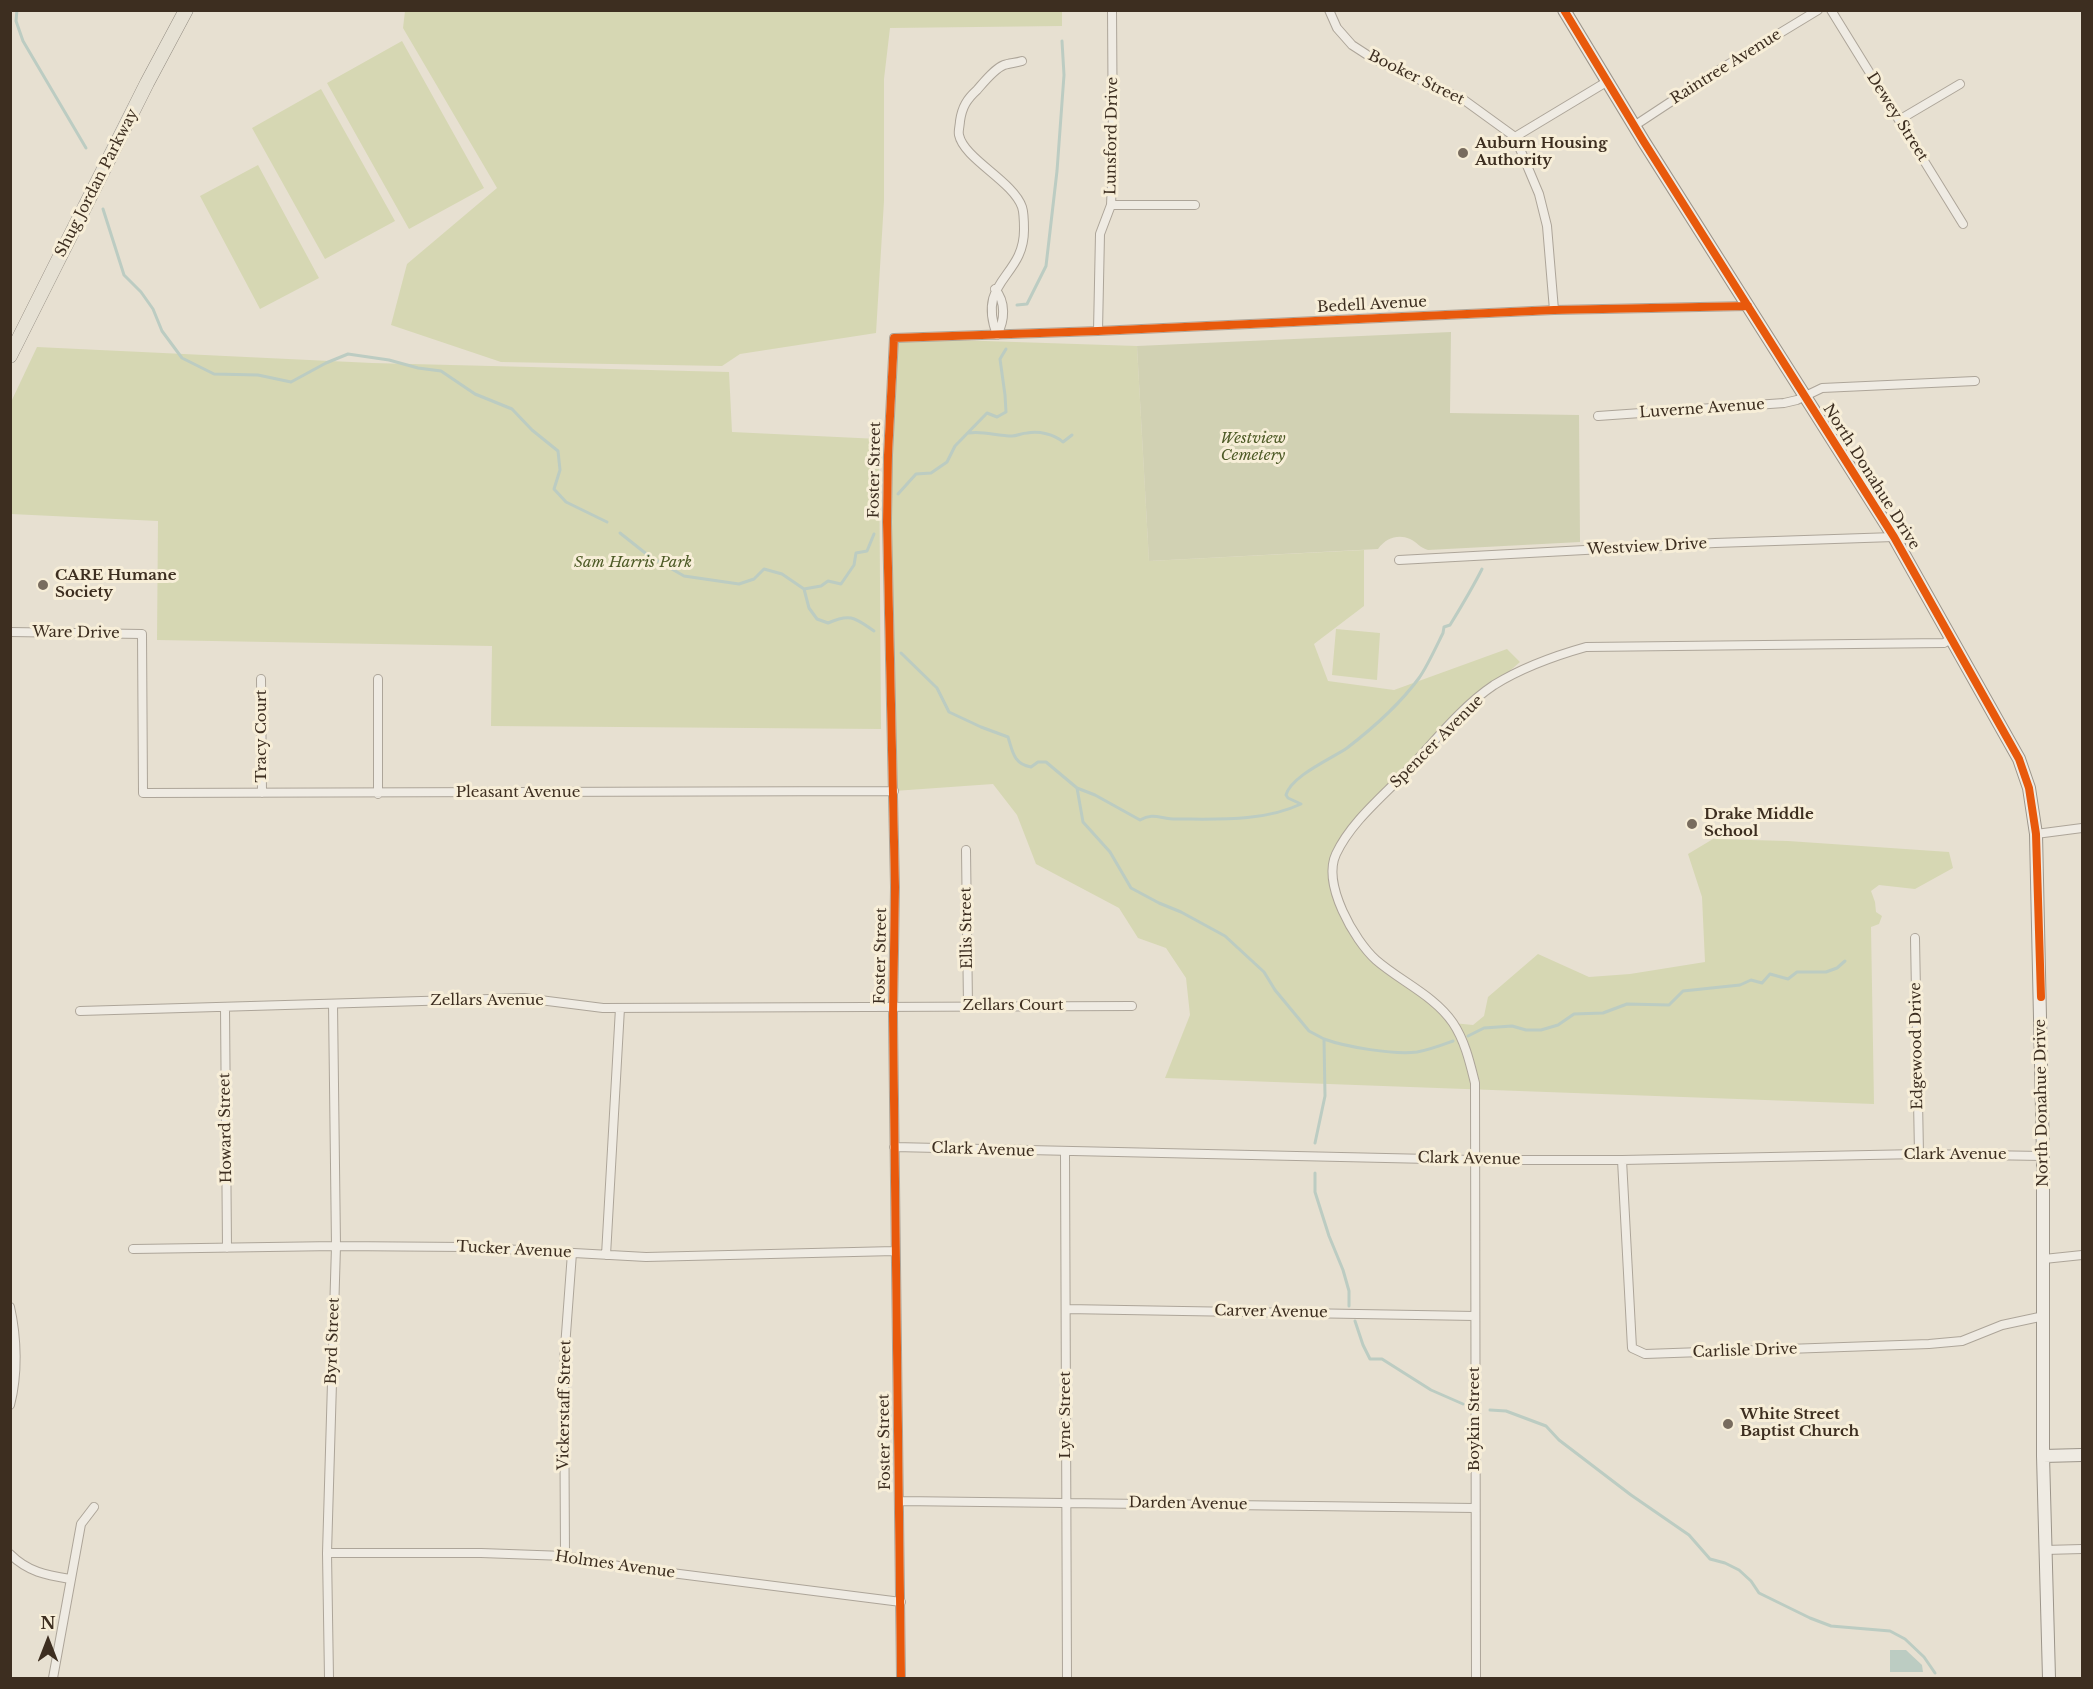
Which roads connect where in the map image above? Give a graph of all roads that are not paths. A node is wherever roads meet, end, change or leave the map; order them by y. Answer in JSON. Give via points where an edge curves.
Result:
{"nodes":[{"id":1,"x":186,"y":10,"type":"edge"},
{"id":2,"x":1112,"y":10,"type":"edge"},
{"id":3,"x":1329,"y":10,"type":"edge"},
{"id":4,"x":1564,"y":10,"type":"edge"},
{"id":5,"x":1818,"y":10,"type":"edge"},
{"id":6,"x":1831,"y":10,"type":"edge"},
{"id":7,"x":1022,"y":62,"type":"dead end"},
{"id":8,"x":1608,"y":81,"type":"junction"},
{"id":9,"x":1960,"y":84,"type":"dead end"},
{"id":10,"x":1899,"y":120,"type":"junction"},
{"id":11,"x":1634,"y":126,"type":"junction"},
{"id":12,"x":1515,"y":137,"type":"junction"},
{"id":13,"x":1111,"y":205,"type":"junction"},
{"id":14,"x":1195,"y":205,"type":"dead end"},
{"id":15,"x":1963,"y":224,"type":"dead end"},
{"id":16,"x":1748,"y":306,"type":"junction"},
{"id":17,"x":1554,"y":310,"type":"junction"},
{"id":18,"x":1098,"y":331,"type":"junction"},
{"id":19,"x":997,"y":334,"type":"junction"},
{"id":20,"x":10,"y":357,"type":"edge"},
{"id":21,"x":1975,"y":381,"type":"dead end"},
{"id":22,"x":1804,"y":396,"type":"junction"},
{"id":23,"x":1598,"y":416,"type":"dead end"},
{"id":24,"x":1894,"y":537,"type":"junction"},
{"id":25,"x":1399,"y":560,"type":"dead end"},
{"id":26,"x":10,"y":632,"type":"edge"},
{"id":27,"x":1951,"y":639,"type":"junction"},
{"id":28,"x":261,"y":679,"type":"dead end"},
{"id":29,"x":378,"y":679,"type":"dead end"},
{"id":30,"x":894,"y":791,"type":"junction"},
{"id":31,"x":143,"y":793,"type":"joint"},
{"id":32,"x":262,"y":793,"type":"junction"},
{"id":33,"x":378,"y":794,"type":"junction"},
{"id":34,"x":2082,"y":828,"type":"edge"},
{"id":35,"x":2036,"y":834,"type":"junction"},
{"id":36,"x":966,"y":850,"type":"dead end"},
{"id":37,"x":1915,"y":938,"type":"dead end"},
{"id":38,"x":333,"y":1004,"type":"junction"},
{"id":39,"x":894,"y":1006,"type":"junction"},
{"id":40,"x":968,"y":1006,"type":"junction"},
{"id":41,"x":1132,"y":1006,"type":"dead end"},
{"id":42,"x":225,"y":1008,"type":"junction"},
{"id":43,"x":620,"y":1008,"type":"junction"},
{"id":44,"x":80,"y":1011,"type":"dead end"},
{"id":45,"x":894,"y":1147,"type":"junction"},
{"id":46,"x":1065,"y":1152,"type":"junction"},
{"id":47,"x":1919,"y":1154,"type":"junction"},
{"id":48,"x":2043,"y":1156,"type":"junction"},
{"id":49,"x":1475,"y":1160,"type":"junction"},
{"id":50,"x":1622,"y":1160,"type":"junction"},
{"id":51,"x":336,"y":1246,"type":"junction"},
{"id":52,"x":227,"y":1248,"type":"junction"},
{"id":53,"x":133,"y":1249,"type":"dead end"},
{"id":54,"x":895,"y":1251,"type":"junction"},
{"id":55,"x":572,"y":1253,"type":"junction"},
{"id":56,"x":606,"y":1255,"type":"junction"},
{"id":57,"x":2082,"y":1255,"type":"edge"},
{"id":58,"x":2044,"y":1259,"type":"junction"},
{"id":59,"x":10,"y":1307,"type":"edge"},
{"id":60,"x":1066,"y":1308,"type":"junction"},
{"id":61,"x":1475,"y":1316,"type":"junction"},
{"id":62,"x":2043,"y":1316,"type":"junction"},
{"id":63,"x":12,"y":1330,"type":"edge"},
{"id":64,"x":10,"y":1405,"type":"edge"},
{"id":65,"x":2082,"y":1455,"type":"edge"},
{"id":66,"x":2043,"y":1456,"type":"junction"},
{"id":67,"x":900,"y":1501,"type":"junction"},
{"id":68,"x":1066,"y":1502,"type":"junction"},
{"id":69,"x":94,"y":1507,"type":"dead end"},
{"id":70,"x":1475,"y":1508,"type":"junction"},
{"id":71,"x":2082,"y":1549,"type":"edge"},
{"id":72,"x":2045,"y":1550,"type":"junction"},
{"id":73,"x":327,"y":1552,"type":"junction"},
{"id":74,"x":10,"y":1554,"type":"edge"},
{"id":75,"x":565,"y":1556,"type":"junction"},
{"id":76,"x":70,"y":1579,"type":"junction"},
{"id":77,"x":901,"y":1602,"type":"junction"},
{"id":78,"x":53,"y":1678,"type":"edge"},
{"id":79,"x":329,"y":1678,"type":"edge"},
{"id":80,"x":901,"y":1678,"type":"edge"},
{"id":81,"x":1067,"y":1678,"type":"edge"},
{"id":82,"x":1476,"y":1678,"type":"edge"},
{"id":83,"x":2049,"y":1678,"type":"edge"}],
"edges":[{"from":1,"to":20,"type":"main road","name":"Shug Jordan Parkway"},
{"from":2,"to":13,"type":"street","name":"Lunsford Drive"},
{"from":3,"to":12,"type":"street","name":"Booker Street","via":[[1337,28],[1352,45],[1464,100]]},
{"from":4,"to":8,"type":"street","name":"North Donahue Drive"},
{"from":5,"to":11,"type":"street","name":"Raintree Avenue"},
{"from":6,"to":10,"type":"street","name":"Dewey Street"},
{"from":7,"to":19,"type":"street","via":[[1002,66],[964,102],[959,135],[967,149],[1016,196],[1023,208],[1024,232],[1017,261],[995,289],[1001,296],[1003,322]]},
{"from":8,"to":11,"type":"street","name":"North Donahue Drive"},
{"from":8,"to":12,"type":"street"},
{"from":9,"to":10,"type":"street"},
{"from":10,"to":15,"type":"street","name":"Dewey Street"},
{"from":11,"to":16,"type":"street","name":"North Donahue Drive"},
{"from":12,"to":17,"type":"street","via":[[1539,194],[1547,226]]},
{"from":13,"to":14,"type":"street"},
{"from":13,"to":18,"type":"street","name":"Lunsford Drive","via":[[1100,234]]},
{"from":16,"to":17,"type":"street","name":"Bedell Avenue"},
{"from":16,"to":22,"type":"street","name":"North Donahue Drive"},
{"from":17,"to":18,"type":"street","name":"Bedell Avenue"},
{"from":18,"to":19,"type":"street","name":"Bedell Avenue"},
{"from":19,"to":30,"type":"street","name":"Foster Street","via":[[894,338],[887,530]]},
{"from":21,"to":22,"type":"street","name":"Luverne Avenue","via":[[1822,388]]},
{"from":22,"to":23,"type":"street","name":"Luverne Avenue","via":[[1784,403]]},
{"from":22,"to":24,"type":"street","name":"North Donahue Drive"},
{"from":24,"to":25,"type":"street","name":"Westview Drive"},
{"from":24,"to":27,"type":"street","name":"North Donahue Drive"},
{"from":26,"to":31,"type":"street","name":"Ware Drive","via":[[142,634]]},
{"from":27,"to":35,"type":"street","name":"North Donahue Drive","via":[[2025,773]]},
{"from":27,"to":49,"type":"street","name":"Spencer Avenue","via":[[1944,643],[1586,646],[1553,656],[1493,686],[1467,708],[1353,828],[1335,856],[1332,878],[1338,901],[1374,958],[1430,999],[1453,1023],[1467,1052],[1475,1083]]},
{"from":28,"to":32,"type":"street","name":"Tracy Court"},
{"from":29,"to":33,"type":"street"},
{"from":30,"to":33,"type":"street","name":"Pleasant Avenue"},
{"from":30,"to":39,"type":"street","name":"Foster Street"},
{"from":31,"to":32,"type":"street","name":"Pleasant Avenue"},
{"from":32,"to":33,"type":"street","name":"Pleasant Avenue"},
{"from":34,"to":35,"type":"street"},
{"from":35,"to":48,"type":"street","name":"North Donahue Drive"},
{"from":36,"to":40,"type":"street","name":"Ellis Street"},
{"from":37,"to":47,"type":"street","name":"Edgewood Drive"},
{"from":38,"to":42,"type":"street","name":"Zellars Avenue"},
{"from":38,"to":43,"type":"street","name":"Zellars Avenue","via":[[524,998]]},
{"from":38,"to":51,"type":"street","name":"Byrd Street"},
{"from":39,"to":40,"type":"street","name":"Zellars Court"},
{"from":39,"to":43,"type":"street","name":"Zellars Avenue"},
{"from":39,"to":45,"type":"street","name":"Foster Street"},
{"from":40,"to":41,"type":"street","name":"Zellars Court"},
{"from":42,"to":44,"type":"street","name":"Zellars Avenue"},
{"from":42,"to":52,"type":"street","name":"Howard Street"},
{"from":43,"to":56,"type":"street"},
{"from":45,"to":46,"type":"street","name":"Clark Avenue"},
{"from":45,"to":54,"type":"street","name":"Foster Street"},
{"from":46,"to":49,"type":"street","name":"Clark Avenue"},
{"from":46,"to":60,"type":"street","name":"Lyne Street"},
{"from":47,"to":48,"type":"street","name":"Clark Avenue"},
{"from":47,"to":50,"type":"street","name":"Clark Avenue"},
{"from":48,"to":58,"type":"street","name":"North Donahue Drive"},
{"from":49,"to":50,"type":"street","name":"Clark Avenue"},
{"from":49,"to":61,"type":"street","name":"Boykin Street"},
{"from":50,"to":62,"type":"street","name":"Carlisle Drive","via":[[1632,1348],[1645,1354],[1962,1341],[2002,1325]]},
{"from":51,"to":52,"type":"street","name":"Tucker Avenue"},
{"from":51,"to":55,"type":"street","name":"Tucker Avenue"},
{"from":51,"to":73,"type":"street","name":"Byrd Street"},
{"from":52,"to":53,"type":"street","name":"Tucker Avenue"},
{"from":54,"to":56,"type":"street","name":"Tucker Avenue"},
{"from":54,"to":67,"type":"street","name":"Foster Street"},
{"from":55,"to":56,"type":"street","name":"Tucker Avenue"},
{"from":55,"to":75,"type":"street","name":"Vickerstaff Street","via":[[564,1372]]},
{"from":57,"to":58,"type":"street"},
{"from":58,"to":62,"type":"street","name":"North Donahue Drive"},
{"from":59,"to":63,"type":"street"},
{"from":60,"to":61,"type":"street","name":"Carver Avenue"},
{"from":60,"to":68,"type":"street","name":"Lyne Street"},
{"from":61,"to":70,"type":"street","name":"Boykin Street"},
{"from":62,"to":66,"type":"street","name":"North Donahue Drive"},
{"from":63,"to":64,"type":"street","via":[[15,1380]]},
{"from":65,"to":66,"type":"street"},
{"from":66,"to":72,"type":"street","name":"North Donahue Drive"},
{"from":67,"to":68,"type":"street","name":"Darden Avenue"},
{"from":67,"to":77,"type":"street","name":"Foster Street"},
{"from":68,"to":70,"type":"street","name":"Darden Avenue"},
{"from":68,"to":81,"type":"street","name":"Lyne Street"},
{"from":69,"to":76,"type":"street","via":[[81,1524]]},
{"from":70,"to":82,"type":"street","name":"Boykin Street"},
{"from":71,"to":72,"type":"street"},
{"from":72,"to":83,"type":"street","name":"North Donahue Drive"},
{"from":73,"to":75,"type":"street","name":"Holmes Avenue"},
{"from":73,"to":79,"type":"street","name":"Byrd Street"},
{"from":74,"to":76,"type":"street","via":[[37,1573]]},
{"from":75,"to":77,"type":"street","name":"Holmes Avenue"},
{"from":76,"to":78,"type":"street"},
{"from":77,"to":80,"type":"street","name":"Foster Street"}]}
